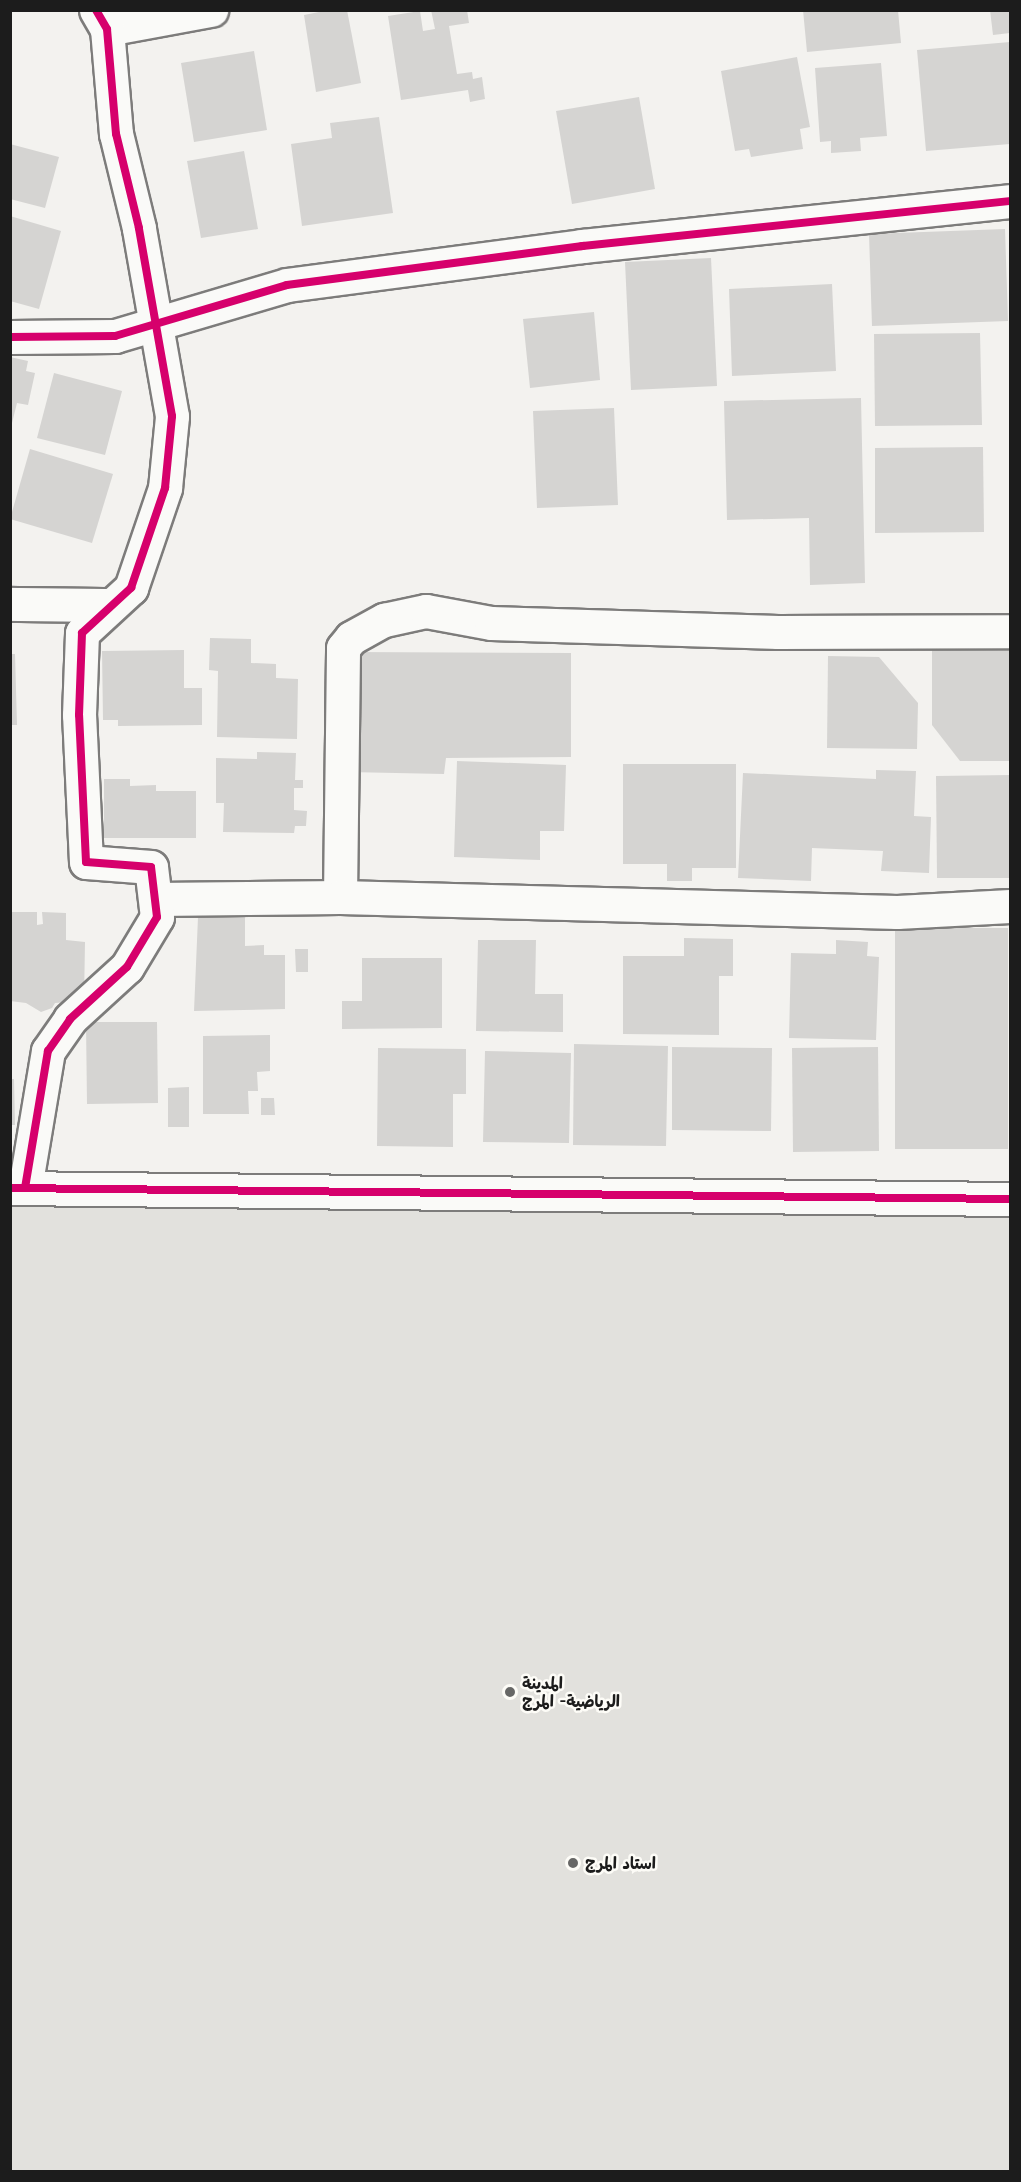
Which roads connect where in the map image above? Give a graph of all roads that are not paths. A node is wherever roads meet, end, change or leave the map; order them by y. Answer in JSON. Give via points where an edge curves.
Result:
{"nodes":[{"id":1,"x":210,"y":10,"type":"edge"},
{"id":2,"x":101,"y":20,"type":"edge"},
{"id":3,"x":1011,"y":201,"type":"edge"},
{"id":4,"x":154,"y":323,"type":"junction"},
{"id":5,"x":10,"y":337,"type":"edge"},
{"id":6,"x":10,"y":604,"type":"edge"},
{"id":7,"x":109,"y":605,"type":"junction"},
{"id":8,"x":1011,"y":632,"type":"edge"},
{"id":9,"x":340,"y":897,"type":"junction"},
{"id":10,"x":156,"y":899,"type":"junction"},
{"id":11,"x":1011,"y":906,"type":"edge"},
{"id":12,"x":18,"y":1188,"type":"edge"},
{"id":13,"x":1011,"y":1199,"type":"edge"}],
"edges":[{"from":1,"to":2,"type":"street"},
{"from":2,"to":4,"type":"street","via":[[116,134],[139,228]]},
{"from":3,"to":4,"type":"street","via":[[582,246],[287,285]]},
{"from":4,"to":5,"type":"street","via":[[115,336]]},
{"from":4,"to":7,"type":"street","via":[[172,416],[165,488],[131,588]]},
{"from":6,"to":7,"type":"street"},
{"from":7,"to":10,"type":"street","via":[[82,633],[79,715],[86,862],[151,867]]},
{"from":8,"to":9,"type":"street","via":[[778,632],[503,623],[426,611],[384,620],[351,638],[343,648]]},
{"from":9,"to":10,"type":"street"},
{"from":9,"to":11,"type":"street","via":[[897,912]]},
{"from":10,"to":12,"type":"street","via":[[157,916],[127,967],[70,1019],[48,1052]]},
{"from":12,"to":13,"type":"street","via":[[294,1188]]}]}
